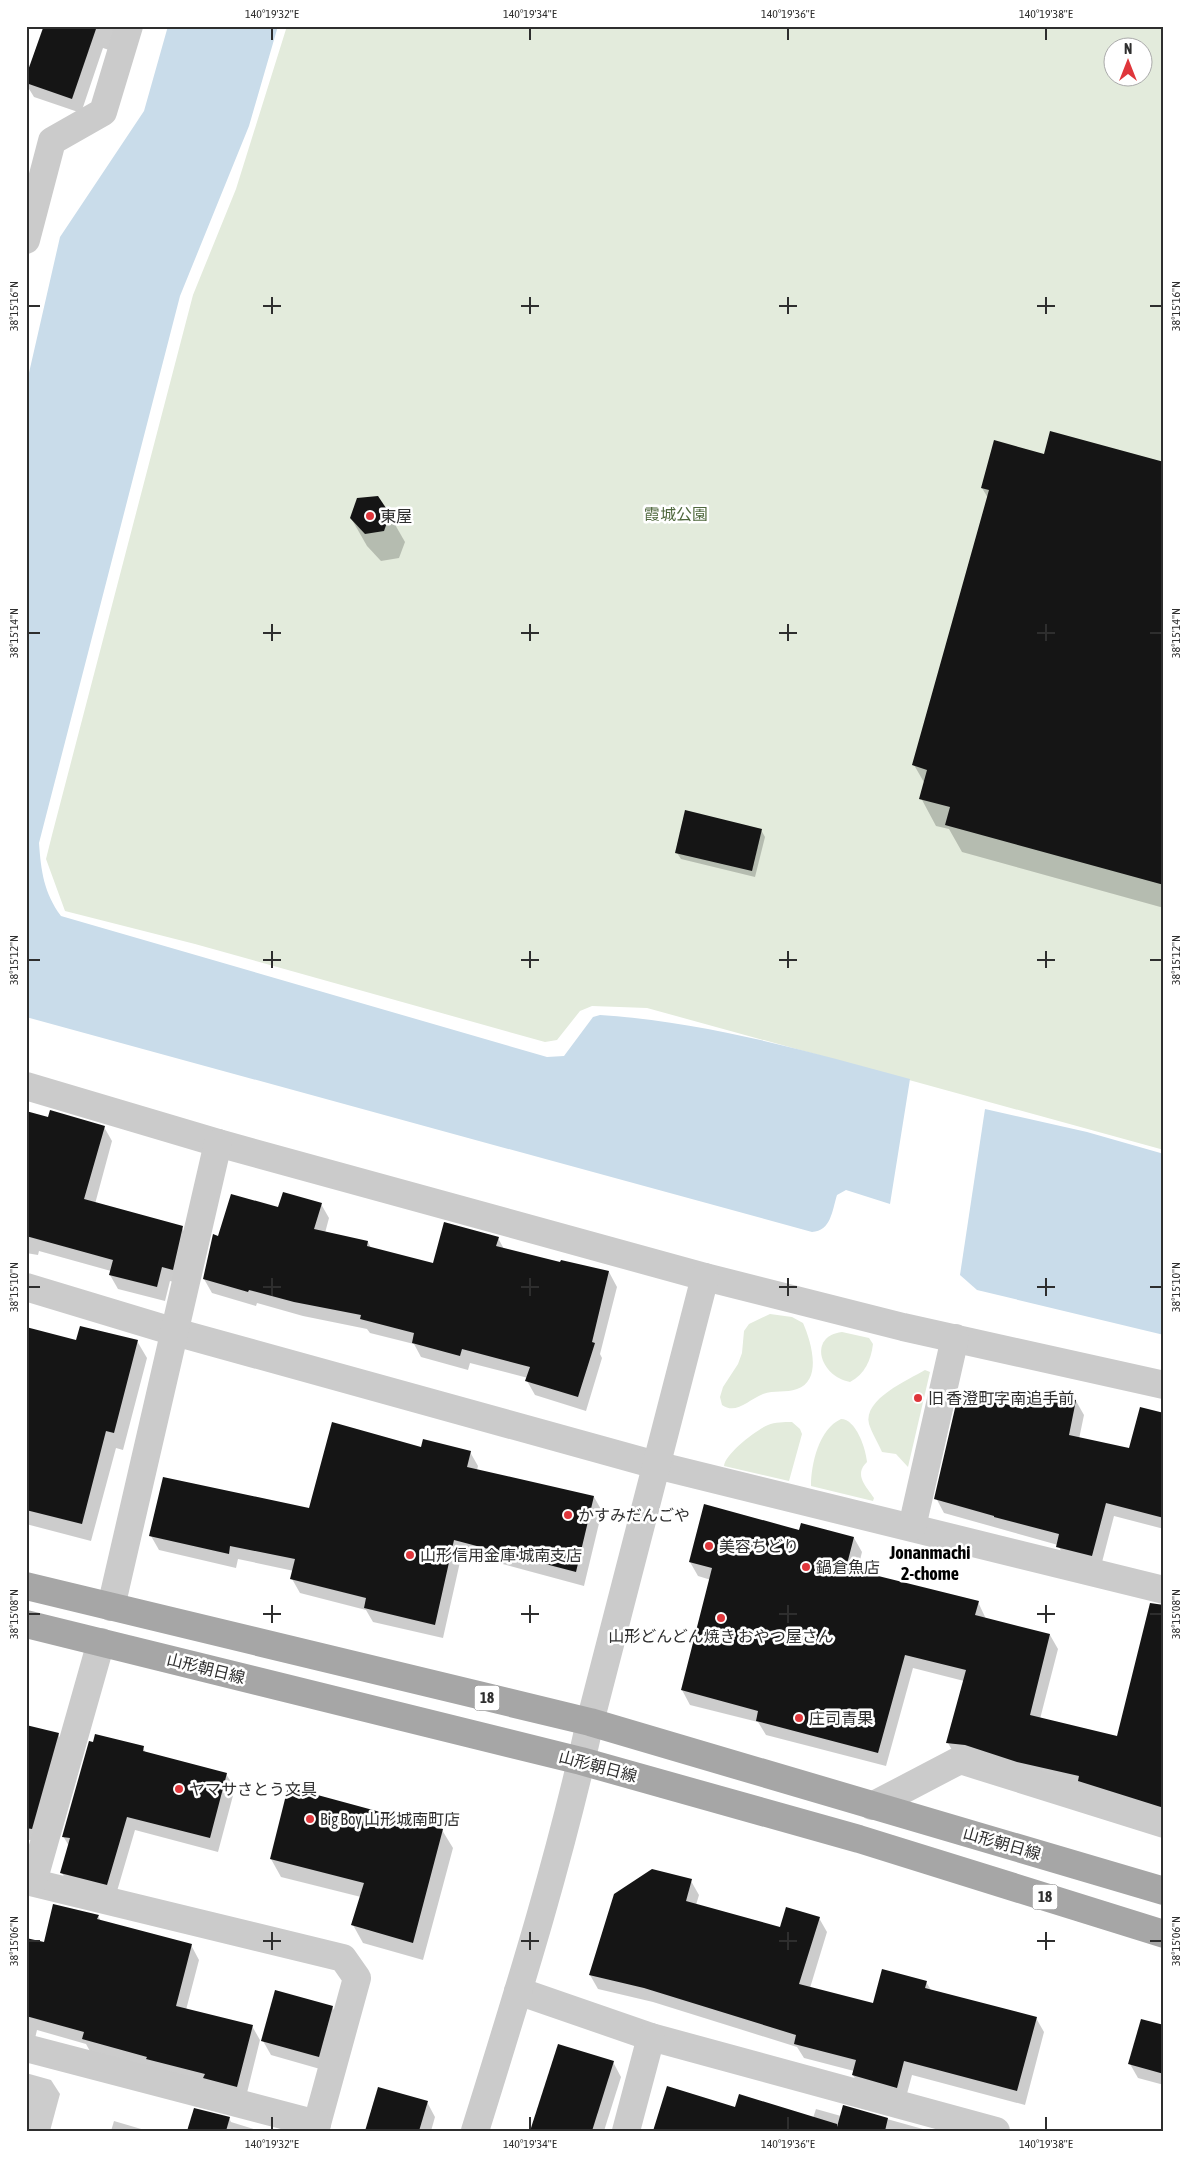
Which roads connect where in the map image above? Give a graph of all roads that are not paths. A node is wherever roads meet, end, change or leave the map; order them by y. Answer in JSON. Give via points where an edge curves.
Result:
{"nodes":[{"id":1,"x":129,"y":26,"type":"edge"},
{"id":2,"x":26,"y":240,"type":"edge"},
{"id":3,"x":26,"y":1086,"type":"edge"},
{"id":4,"x":218,"y":1143,"type":"junction"},
{"id":5,"x":706,"y":1277,"type":"junction"},
{"id":6,"x":26,"y":1287,"type":"edge"},
{"id":7,"x":175,"y":1332,"type":"junction"},
{"id":8,"x":955,"y":1338,"type":"junction"},
{"id":9,"x":1164,"y":1385,"type":"edge"},
{"id":10,"x":656,"y":1465,"type":"junction"},
{"id":11,"x":912,"y":1527,"type":"junction"},
{"id":12,"x":26,"y":1586,"type":"edge"},
{"id":13,"x":1164,"y":1590,"type":"edge"},
{"id":14,"x":111,"y":1608,"type":"junction"},
{"id":15,"x":26,"y":1624,"type":"edge"},
{"id":16,"x":102,"y":1642,"type":"junction"},
{"id":17,"x":590,"y":1722,"type":"junction"},
{"id":18,"x":582,"y":1761,"type":"junction"},
{"id":19,"x":872,"y":1806,"type":"junction"},
{"id":20,"x":1164,"y":1824,"type":"edge"},
{"id":21,"x":30,"y":1882,"type":"edge"},
{"id":22,"x":1164,"y":1891,"type":"edge"},
{"id":23,"x":1164,"y":1934,"type":"edge"},
{"id":24,"x":518,"y":1991,"type":"junction"},
{"id":25,"x":651,"y":2037,"type":"junction"},
{"id":26,"x":26,"y":2048,"type":"edge"},
{"id":27,"x":316,"y":2127,"type":"edge"},
{"id":28,"x":475,"y":2131,"type":"edge"},
{"id":29,"x":626,"y":2131,"type":"edge"},
{"id":30,"x":996,"y":2131,"type":"edge"}],
"edges":[{"from":1,"to":2,"type":"street","via":[[103,112],[52,141]]},
{"from":3,"to":4,"type":"street"},
{"from":4,"to":5,"type":"street"},
{"from":4,"to":7,"type":"street"},
{"from":5,"to":8,"type":"street"},
{"from":5,"to":10,"type":"street"},
{"from":6,"to":7,"type":"street"},
{"from":7,"to":10,"type":"street"},
{"from":7,"to":14,"type":"street"},
{"from":8,"to":9,"type":"street"},
{"from":8,"to":11,"type":"street"},
{"from":10,"to":11,"type":"street"},
{"from":10,"to":17,"type":"street"},
{"from":11,"to":13,"type":"street"},
{"from":12,"to":14,"type":"main road","name":"山形朝日線","number":"18"},
{"from":14,"to":17,"type":"main road","name":"山形朝日線","number":"18"},
{"from":15,"to":16,"type":"main road","name":"山形朝日線","number":"18"},
{"from":16,"to":18,"type":"main road","name":"山形朝日線","number":"18"},
{"from":16,"to":21,"type":"street"},
{"from":17,"to":18,"type":"street"},
{"from":17,"to":19,"type":"main road","name":"山形朝日線","number":"18"},
{"from":18,"to":23,"type":"main road","name":"山形朝日線","number":"18","via":[[926,1860]]},
{"from":18,"to":24,"type":"street"},
{"from":19,"to":20,"type":"street","via":[[960,1760]]},
{"from":19,"to":22,"type":"main road","name":"山形朝日線","number":"18"},
{"from":21,"to":27,"type":"street","via":[[343,1958],[357,1978]]},
{"from":24,"to":25,"type":"street"},
{"from":24,"to":28,"type":"street"},
{"from":25,"to":29,"type":"street"},
{"from":25,"to":30,"type":"street"},
{"from":26,"to":27,"type":"street"}]}
